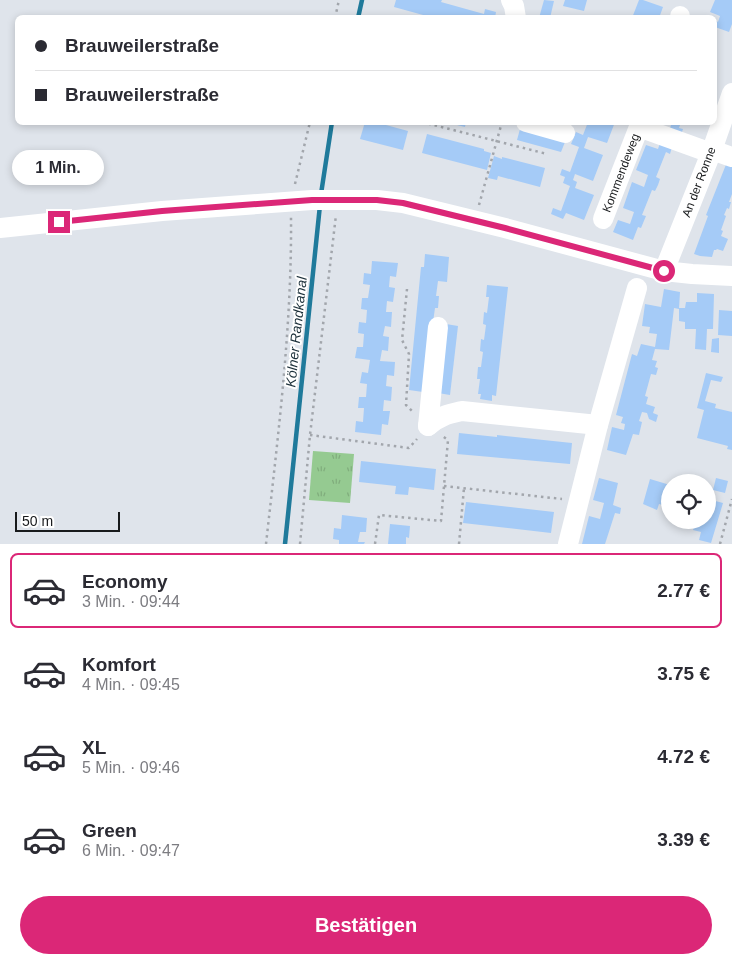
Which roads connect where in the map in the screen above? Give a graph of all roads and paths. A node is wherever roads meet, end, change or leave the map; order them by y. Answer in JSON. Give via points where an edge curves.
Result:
{"nodes":[{"id":1,"x":339,"y":0,"type":"edge"},
{"id":2,"x":511,"y":0,"type":"edge"},
{"id":3,"x":336,"y":15,"type":"edge"},
{"id":4,"x":516,"y":15,"type":"edge"},
{"id":5,"x":732,"y":93,"type":"edge"},
{"id":6,"x":727,"y":122,"type":"edge"},
{"id":7,"x":309,"y":125,"type":"edge"},
{"id":8,"x":433,"y":125,"type":"edge"},
{"id":9,"x":501,"y":125,"type":"edge"},
{"id":10,"x":537,"y":125,"type":"edge"},
{"id":11,"x":640,"y":125,"type":"edge"},
{"id":12,"x":565,"y":133,"type":"dead end"},
{"id":13,"x":497,"y":142,"type":"junction"},
{"id":14,"x":711,"y":151,"type":"junction"},
{"id":15,"x":547,"y":154,"type":"dead end"},
{"id":16,"x":732,"y":157,"type":"edge"},
{"id":17,"x":291,"y":202,"type":"junction"},
{"id":18,"x":479,"y":202,"type":"dead end"},
{"id":19,"x":326,"y":204,"type":"junction"},
{"id":20,"x":603,"y":219,"type":"dead end"},
{"id":21,"x":0,"y":228,"type":"edge"},
{"id":22,"x":664,"y":271,"type":"junction"},
{"id":23,"x":732,"y":276,"type":"edge"},
{"id":24,"x":637,"y":288,"type":"dead end"},
{"id":25,"x":407,"y":289,"type":"dead end"},
{"id":26,"x":438,"y":327,"type":"dead end"},
{"id":27,"x":598,"y":425,"type":"junction"},
{"id":28,"x":428,"y":426,"type":"junction"},
{"id":29,"x":310,"y":435,"type":"junction"},
{"id":30,"x":444,"y":486,"type":"junction"},
{"id":31,"x":464,"y":488,"type":"junction"},
{"id":32,"x":732,"y":499,"type":"edge"},
{"id":33,"x":579,"y":501,"type":"junction"},
{"id":34,"x":266,"y":544,"type":"edge"},
{"id":35,"x":300,"y":544,"type":"edge"},
{"id":36,"x":375,"y":544,"type":"edge"},
{"id":37,"x":459,"y":544,"type":"edge"},
{"id":38,"x":568,"y":544,"type":"edge"},
{"id":39,"x":720,"y":544,"type":"edge"}],
"edges":[{"from":1,"to":3,"type":"path"},
{"from":2,"to":4,"type":"street"},
{"from":5,"to":6,"type":"street","name":"An der Ronne"},
{"from":6,"to":14,"type":"street","name":"An der Ronne"},
{"from":7,"to":17,"type":"path"},
{"from":8,"to":13,"type":"path"},
{"from":9,"to":13,"type":"path"},
{"from":10,"to":12,"type":"street"},
{"from":11,"to":14,"type":"street","name":"Kommendeweg"},
{"from":11,"to":20,"type":"street","name":"Kommendeweg"},
{"from":13,"to":15,"type":"path"},
{"from":13,"to":18,"type":"path"},
{"from":14,"to":16,"type":"street","name":"Kommendeweg"},
{"from":14,"to":22,"type":"street","name":"An der Ronne"},
{"from":17,"to":19,"type":"street"},
{"from":17,"to":21,"type":"street","via":[[162,211]]},
{"from":17,"to":34,"type":"path","via":[[292,254]]},
{"from":19,"to":22,"type":"street","via":[[377,200],[403,203]]},
{"from":19,"to":29,"type":"path"},
{"from":22,"to":23,"type":"street"},
{"from":24,"to":27,"type":"street"},
{"from":25,"to":28,"type":"path","via":[[402,340],[409,354],[406,405]]},
{"from":26,"to":28,"type":"street"},
{"from":27,"to":28,"type":"street","via":[[462,411],[444,415]]},
{"from":27,"to":33,"type":"street"},
{"from":28,"to":29,"type":"path","via":[[409,448]]},
{"from":28,"to":30,"type":"path","via":[[448,440]]},
{"from":29,"to":35,"type":"path"},
{"from":30,"to":31,"type":"path"},
{"from":30,"to":36,"type":"path","via":[[441,521],[379,515]]},
{"from":31,"to":33,"type":"path"},
{"from":31,"to":37,"type":"path"},
{"from":32,"to":39,"type":"path"},
{"from":33,"to":38,"type":"street"}]}
